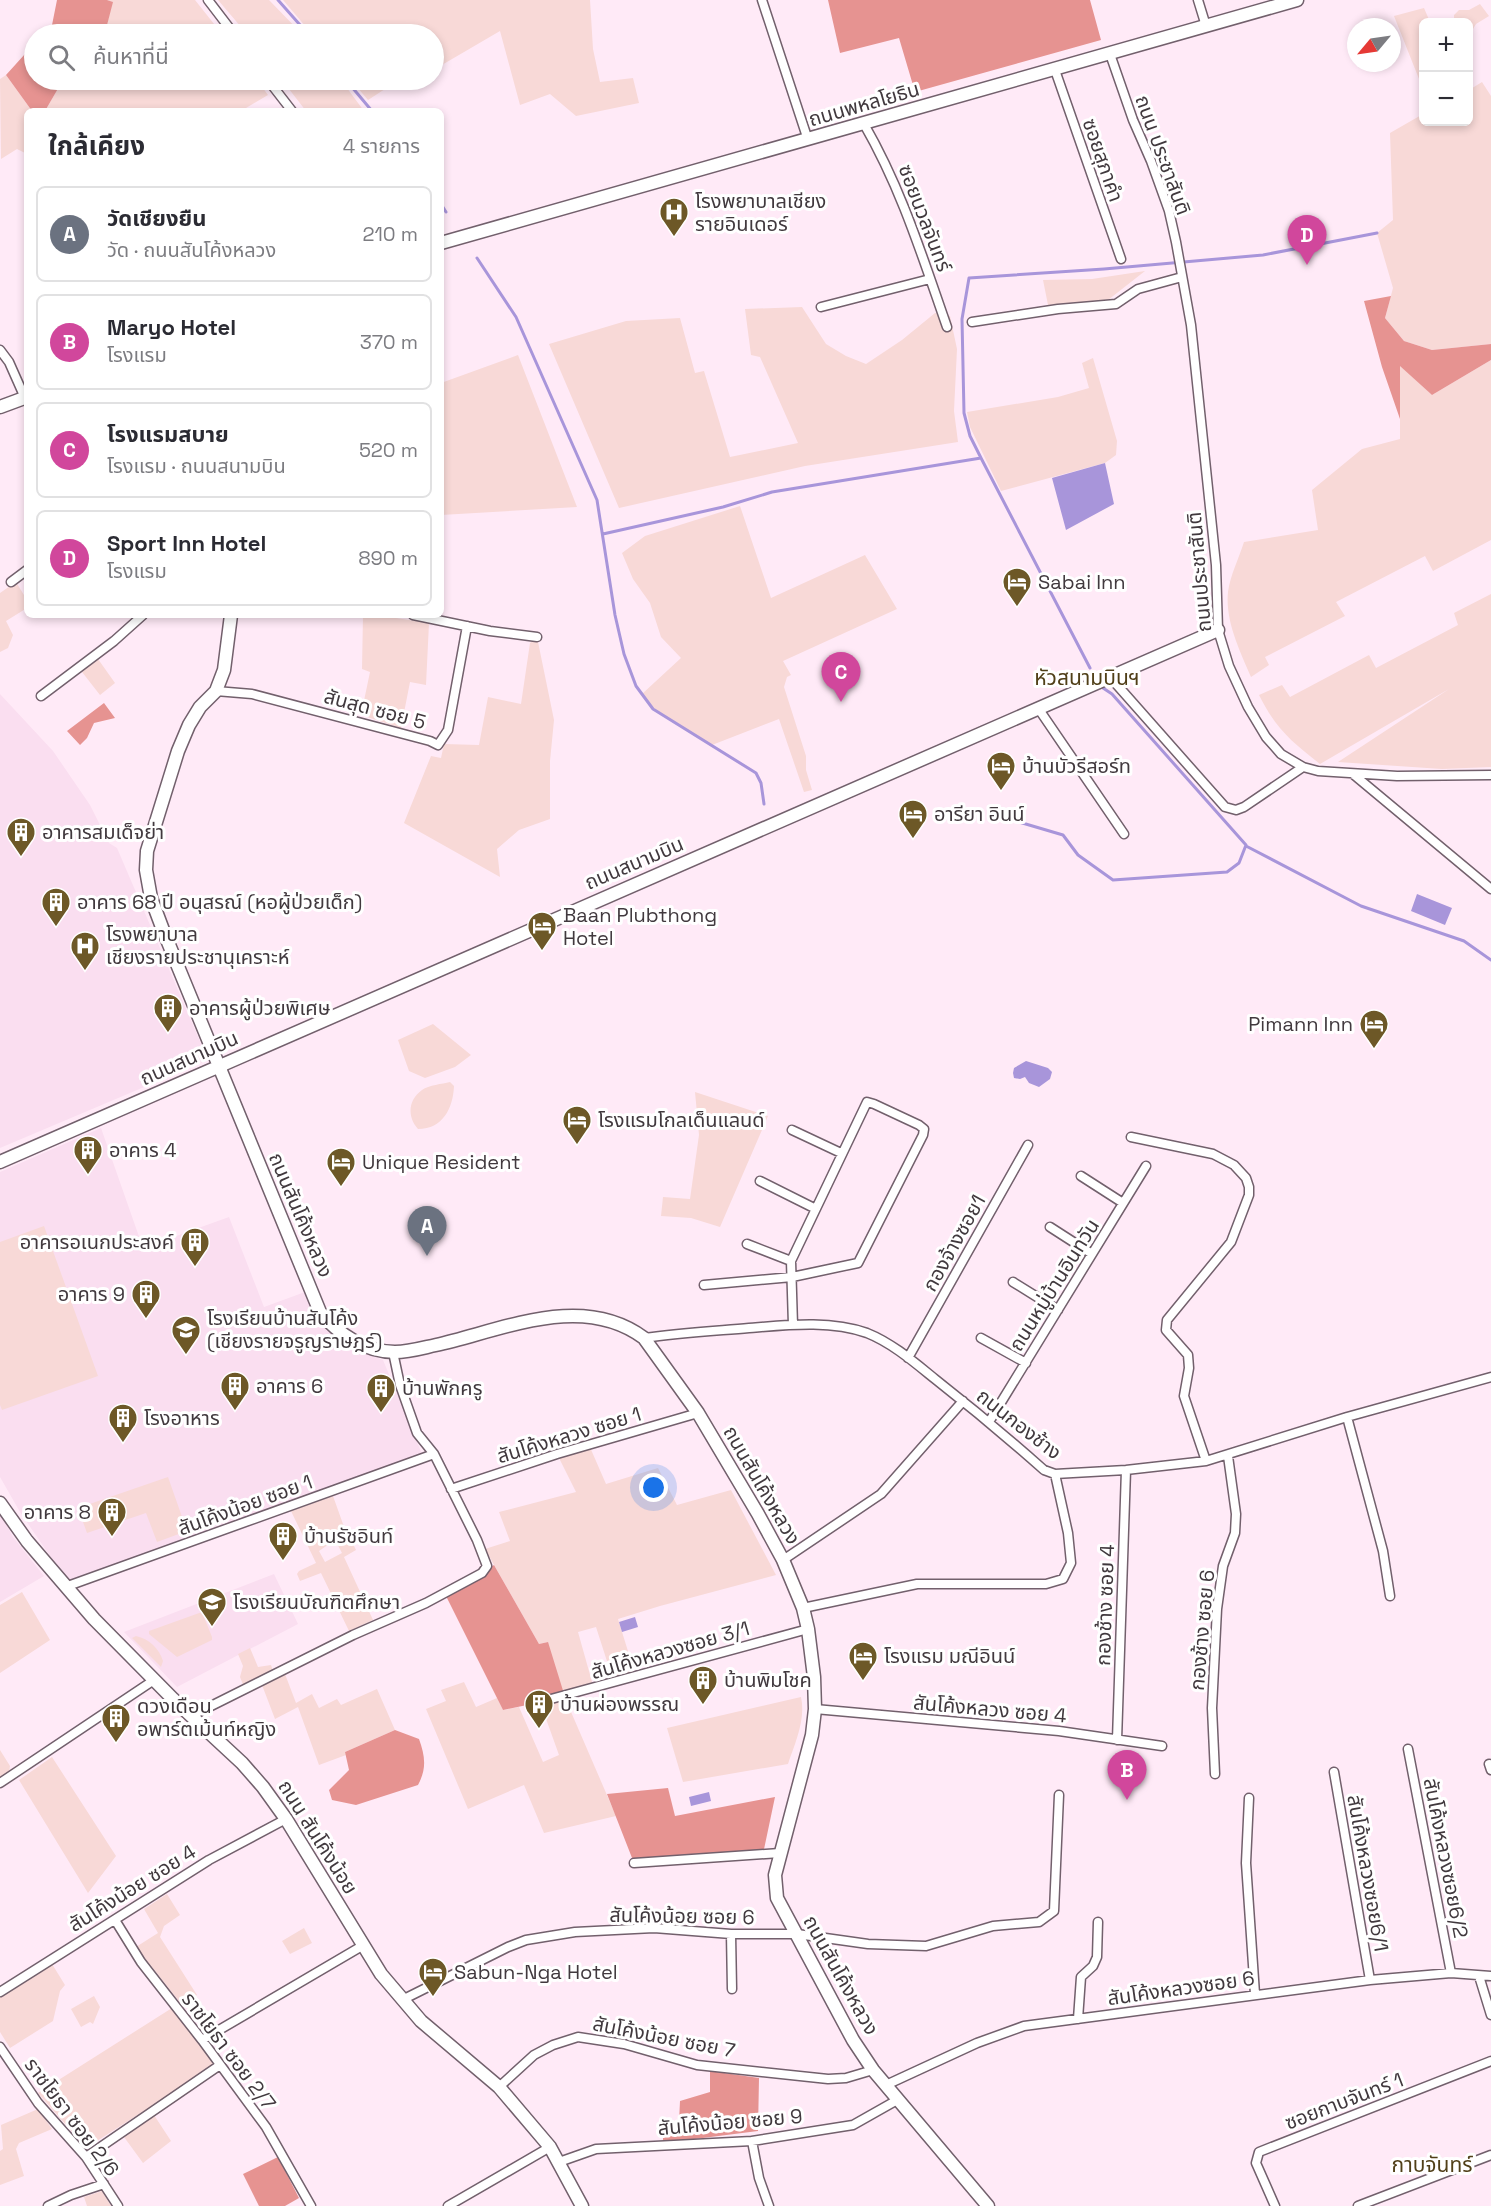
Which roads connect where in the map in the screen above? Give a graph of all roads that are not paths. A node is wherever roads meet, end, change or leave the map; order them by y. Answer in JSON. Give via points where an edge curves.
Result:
{"nodes":[{"id":1,"x":208,"y":0,"type":"edge"},
{"id":2,"x":762,"y":0,"type":"edge"},
{"id":3,"x":1198,"y":0,"type":"edge"},
{"id":4,"x":1297,"y":0,"type":"edge"},
{"id":5,"x":226,"y":24,"type":"edge"},
{"id":6,"x":1206,"y":26,"type":"junction"},
{"id":7,"x":1110,"y":54,"type":"junction"},
{"id":8,"x":1055,"y":70,"type":"junction"},
{"id":9,"x":276,"y":90,"type":"edge"},
{"id":10,"x":290,"y":108,"type":"edge"},
{"id":11,"x":864,"y":124,"type":"junction"},
{"id":12,"x":808,"y":140,"type":"junction"},
{"id":13,"x":447,"y":241,"type":"edge"},
{"id":14,"x":1121,"y":259,"type":"dead end"},
{"id":15,"x":1182,"y":272,"type":"junction"},
{"id":16,"x":930,"y":279,"type":"junction"},
{"id":17,"x":820,"y":307,"type":"dead end"},
{"id":18,"x":972,"y":322,"type":"dead end"},
{"id":19,"x":947,"y":327,"type":"dead end"},
{"id":20,"x":0,"y":350,"type":"edge"},
{"id":21,"x":24,"y":398,"type":"edge"},
{"id":22,"x":24,"y":400,"type":"edge"},
{"id":23,"x":0,"y":407,"type":"edge"},
{"id":24,"x":24,"y":572,"type":"edge"},
{"id":25,"x":11,"y":582,"type":"dead end"},
{"id":26,"x":140,"y":618,"type":"edge"},
{"id":27,"x":231,"y":618,"type":"edge"},
{"id":28,"x":426,"y":618,"type":"edge"},
{"id":29,"x":467,"y":627,"type":"junction"},
{"id":30,"x":1218,"y":630,"type":"junction"},
{"id":31,"x":537,"y":637,"type":"dead end"},
{"id":32,"x":1110,"y":677,"type":"junction"},
{"id":33,"x":216,"y":691,"type":"junction"},
{"id":34,"x":40,"y":696,"type":"dead end"},
{"id":35,"x":1038,"y":708,"type":"junction"},
{"id":36,"x":1303,"y":767,"type":"junction"},
{"id":37,"x":1353,"y":774,"type":"junction"},
{"id":38,"x":1491,"y":775,"type":"edge"},
{"id":39,"x":1124,"y":834,"type":"dead end"},
{"id":40,"x":1491,"y":889,"type":"edge"},
{"id":41,"x":218,"y":1066,"type":"junction"},
{"id":42,"x":792,"y":1130,"type":"dead end"},
{"id":43,"x":1131,"y":1137,"type":"dead end"},
{"id":44,"x":1028,"y":1145,"type":"dead end"},
{"id":45,"x":841,"y":1153,"type":"junction"},
{"id":46,"x":0,"y":1162,"type":"edge"},
{"id":47,"x":1146,"y":1166,"type":"dead end"},
{"id":48,"x":1081,"y":1176,"type":"dead end"},
{"id":49,"x":760,"y":1181,"type":"dead end"},
{"id":50,"x":1123,"y":1203,"type":"junction"},
{"id":51,"x":814,"y":1208,"type":"junction"},
{"id":52,"x":1050,"y":1227,"type":"dead end"},
{"id":53,"x":747,"y":1244,"type":"dead end"},
{"id":54,"x":1092,"y":1254,"type":"junction"},
{"id":55,"x":791,"y":1261,"type":"junction"},
{"id":56,"x":792,"y":1277,"type":"junction"},
{"id":57,"x":1013,"y":1282,"type":"dead end"},
{"id":58,"x":704,"y":1285,"type":"dead end"},
{"id":59,"x":1058,"y":1310,"type":"junction"},
{"id":60,"x":793,"y":1325,"type":"junction"},
{"id":61,"x":644,"y":1338,"type":"junction"},
{"id":62,"x":981,"y":1338,"type":"dead end"},
{"id":63,"x":393,"y":1352,"type":"junction"},
{"id":64,"x":909,"y":1358,"type":"junction"},
{"id":65,"x":1026,"y":1363,"type":"junction"},
{"id":66,"x":1491,"y":1380,"type":"edge"},
{"id":67,"x":963,"y":1401,"type":"junction"},
{"id":68,"x":698,"y":1413,"type":"junction"},
{"id":69,"x":1347,"y":1417,"type":"junction"},
{"id":70,"x":989,"y":1422,"type":"junction"},
{"id":71,"x":434,"y":1454,"type":"junction"},
{"id":72,"x":1228,"y":1456,"type":"junction"},
{"id":73,"x":1206,"y":1461,"type":"junction"},
{"id":74,"x":1126,"y":1470,"type":"junction"},
{"id":75,"x":1055,"y":1474,"type":"junction"},
{"id":76,"x":451,"y":1489,"type":"junction"},
{"id":77,"x":0,"y":1503,"type":"edge"},
{"id":78,"x":783,"y":1560,"type":"junction"},
{"id":79,"x":65,"y":1587,"type":"junction"},
{"id":80,"x":1390,"y":1596,"type":"dead end"},
{"id":81,"x":803,"y":1608,"type":"junction"},
{"id":82,"x":808,"y":1629,"type":"junction"},
{"id":83,"x":154,"y":1680,"type":"junction"},
{"id":84,"x":540,"y":1702,"type":"dead end"},
{"id":85,"x":815,"y":1708,"type":"junction"},
{"id":86,"x":191,"y":1716,"type":"junction"},
{"id":87,"x":1117,"y":1740,"type":"junction"},
{"id":88,"x":1162,"y":1746,"type":"dead end"},
{"id":89,"x":1408,"y":1749,"type":"dead end"},
{"id":90,"x":1334,"y":1772,"type":"dead end"},
{"id":91,"x":1215,"y":1774,"type":"dead end"},
{"id":92,"x":0,"y":1783,"type":"edge"},
{"id":93,"x":1059,"y":1795,"type":"dead end"},
{"id":94,"x":1249,"y":1798,"type":"dead end"},
{"id":95,"x":286,"y":1819,"type":"junction"},
{"id":96,"x":780,"y":1853,"type":"junction"},
{"id":97,"x":634,"y":1863,"type":"dead end"},
{"id":98,"x":115,"y":1920,"type":"junction"},
{"id":99,"x":1098,"y":1922,"type":"dead end"},
{"id":100,"x":731,"y":1934,"type":"junction"},
{"id":101,"x":797,"y":1934,"type":"junction"},
{"id":102,"x":362,"y":1946,"type":"junction"},
{"id":103,"x":1451,"y":1973,"type":"junction"},
{"id":104,"x":1479,"y":1976,"type":"junction"},
{"id":105,"x":1491,"y":1976,"type":"edge"},
{"id":106,"x":1370,"y":1980,"type":"junction"},
{"id":107,"x":732,"y":1989,"type":"dead end"},
{"id":108,"x":0,"y":1992,"type":"edge"},
{"id":109,"x":1255,"y":1994,"type":"junction"},
{"id":110,"x":402,"y":2000,"type":"junction"},
{"id":111,"x":1491,"y":2016,"type":"edge"},
{"id":112,"x":1078,"y":2019,"type":"junction"},
{"id":113,"x":202,"y":2040,"type":"junction"},
{"id":114,"x":0,"y":2047,"type":"edge"},
{"id":115,"x":1491,"y":2061,"type":"edge"},
{"id":116,"x":220,"y":2065,"type":"junction"},
{"id":117,"x":873,"y":2070,"type":"junction"},
{"id":118,"x":886,"y":2085,"type":"junction"},
{"id":119,"x":498,"y":2087,"type":"junction"},
{"id":120,"x":899,"y":2099,"type":"junction"},
{"id":121,"x":752,"y":2141,"type":"junction"},
{"id":122,"x":550,"y":2147,"type":"junction"},
{"id":123,"x":1491,"y":2155,"type":"edge"},
{"id":124,"x":86,"y":2157,"type":"junction"},
{"id":125,"x":559,"y":2162,"type":"junction"},
{"id":126,"x":104,"y":2184,"type":"junction"},
{"id":127,"x":1270,"y":2205,"type":"edge"},
{"id":128,"x":48,"y":2206,"type":"edge"},
{"id":129,"x":118,"y":2206,"type":"edge"},
{"id":130,"x":311,"y":2206,"type":"edge"},
{"id":131,"x":448,"y":2206,"type":"edge"},
{"id":132,"x":582,"y":2206,"type":"edge"},
{"id":133,"x":769,"y":2206,"type":"edge"},
{"id":134,"x":988,"y":2206,"type":"edge"},
{"id":135,"x":1358,"y":2206,"type":"edge"}],
"edges":[{"from":1,"to":5,"type":"street"},
{"from":2,"to":12,"type":"street"},
{"from":3,"to":6,"type":"street"},
{"from":4,"to":6,"type":"street","name":"ถนนพหลโยธิน"},
{"from":6,"to":7,"type":"street","name":"ถนนพหลโยธิน"},
{"from":7,"to":8,"type":"street","name":"ถนนพหลโยธิน"},
{"from":7,"to":15,"type":"street","name":"ถนน ประชาสันติ","via":[[1169,211]]},
{"from":8,"to":11,"type":"street","name":"ถนนพหลโยธิน"},
{"from":8,"to":14,"type":"street","name":"ซอยสุภาคำ"},
{"from":9,"to":10,"type":"street"},
{"from":11,"to":12,"type":"street","name":"ถนนพหลโยธิน"},
{"from":11,"to":16,"type":"street","name":"ซอยนวลจันทร์","via":[[908,215]]},
{"from":12,"to":13,"type":"street","name":"ถนนพหลโยธิน"},
{"from":15,"to":18,"type":"street","via":[[1138,289],[1116,304]]},
{"from":15,"to":30,"type":"street","name":"ถนนประชาสันติ","via":[[1216,565]]},
{"from":16,"to":17,"type":"street"},
{"from":16,"to":19,"type":"street","name":"ซอยนวลจันทร์"},
{"from":20,"to":21,"type":"street"},
{"from":22,"to":23,"type":"street"},
{"from":24,"to":25,"type":"street"},
{"from":26,"to":34,"type":"street"},
{"from":27,"to":33,"type":"street","via":[[224,670]]},
{"from":28,"to":29,"type":"street"},
{"from":29,"to":31,"type":"street"},
{"from":29,"to":33,"type":"street","name":"สันสุด ซอย 5","via":[[448,730],[438,746],[252,694]]},
{"from":30,"to":32,"type":"street","name":"ถนนสนามบิน"},
{"from":30,"to":36,"type":"street","name":"ถนนประชาสันติ","via":[[1229,666],[1266,737],[1281,754]]},
{"from":32,"to":35,"type":"street","name":"ถนนสนามบิน"},
{"from":32,"to":36,"type":"street","via":[[1225,807],[1244,807]]},
{"from":33,"to":41,"type":"street","name":"ถนนสันโค้งหลวง","via":[[200,707],[178,751],[147,851],[146,870],[151,898]]},
{"from":35,"to":39,"type":"street"},
{"from":35,"to":41,"type":"street","name":"ถนนสนามบิน"},
{"from":36,"to":37,"type":"street","name":"ถนนประชาสันติ"},
{"from":37,"to":38,"type":"street","name":"ถนนประชาสันติ"},
{"from":37,"to":40,"type":"street"},
{"from":41,"to":46,"type":"street","name":"ถนนสนามบิน"},
{"from":41,"to":63,"type":"street","name":"ถนนสันโค้งหลวง","via":[[320,1312],[348,1338]]},
{"from":42,"to":45,"type":"street"},
{"from":43,"to":73,"type":"street","via":[[1213,1154],[1233,1165],[1249,1187],[1231,1242],[1167,1320],[1166,1330],[1188,1355],[1184,1396]]},
{"from":44,"to":64,"type":"street","name":"กองจ้างซอย1"},
{"from":45,"to":51,"type":"street"},
{"from":45,"to":56,"type":"street","via":[[867,1102],[924,1129],[858,1263]]},
{"from":47,"to":50,"type":"street","name":"ถนนหมู่บ้านอินทวัน"},
{"from":48,"to":50,"type":"street"},
{"from":49,"to":51,"type":"street"},
{"from":50,"to":54,"type":"street","name":"ถนนหมู่บ้านอินทวัน"},
{"from":51,"to":55,"type":"street"},
{"from":52,"to":54,"type":"street"},
{"from":53,"to":55,"type":"street"},
{"from":54,"to":59,"type":"street","name":"ถนนหมู่บ้านอินทวัน"},
{"from":55,"to":56,"type":"street"},
{"from":56,"to":58,"type":"street"},
{"from":56,"to":60,"type":"street"},
{"from":57,"to":59,"type":"street"},
{"from":59,"to":65,"type":"street","name":"ถนนหมู่บ้านอินทวัน"},
{"from":60,"to":61,"type":"street","name":"ถนนกองช้าง"},
{"from":60,"to":64,"type":"street","name":"ถนนกองช้าง","via":[[864,1332]]},
{"from":61,"to":63,"type":"street","name":"ถนนสันโค้งหลวง","via":[[611,1321],[575,1315],[543,1317],[451,1342]]},
{"from":61,"to":68,"type":"street","name":"ถนนสันโค้งหลวง"},
{"from":62,"to":65,"type":"street"},
{"from":63,"to":71,"type":"street","via":[[417,1432]]},
{"from":64,"to":67,"type":"street","name":"ถนนกองช้าง"},
{"from":65,"to":70,"type":"street","name":"ถนนหมู่บ้านอินทวัน"},
{"from":66,"to":69,"type":"street","name":"ถนนกองช้าง"},
{"from":67,"to":70,"type":"street","name":"ถนนกองช้าง"},
{"from":67,"to":78,"type":"street","via":[[881,1494]]},
{"from":68,"to":76,"type":"street","name":"สันโค้งหลวง ซอย 1"},
{"from":68,"to":78,"type":"street","name":"ถนนสันโค้งหลวง"},
{"from":69,"to":72,"type":"street","name":"ถนนกองช้าง"},
{"from":69,"to":80,"type":"street","via":[[1383,1551]]},
{"from":70,"to":75,"type":"street","name":"ถนนกองช้าง","via":[[1044,1470]]},
{"from":71,"to":76,"type":"street"},
{"from":71,"to":79,"type":"street","name":"สันโค้งน้อย ซอย 1"},
{"from":72,"to":73,"type":"street","name":"ถนนกองช้าง"},
{"from":72,"to":91,"type":"street","name":"กองช้าง ซอย 6","via":[[1236,1514],[1217,1609],[1212,1708]]},
{"from":73,"to":74,"type":"street","name":"ถนนกองช้าง"},
{"from":74,"to":75,"type":"street","name":"ถนนกองช้าง"},
{"from":74,"to":87,"type":"street","name":"กองช้าง ซอย 4"},
{"from":75,"to":81,"type":"street","via":[[1071,1563],[1063,1579],[1046,1584],[917,1584]]},
{"from":76,"to":86,"type":"street","via":[[487,1566],[482,1573]]},
{"from":77,"to":79,"type":"street","name":"ถนน สันโค้งน้อย"},
{"from":78,"to":81,"type":"street","name":"ถนนสันโค้งหลวง"},
{"from":79,"to":83,"type":"street","name":"ถนน สันโค้งน้อย"},
{"from":81,"to":82,"type":"street","name":"ถนนสันโค้งหลวง"},
{"from":82,"to":84,"type":"street","name":"สันโค้งหลวงซอย 3/1"},
{"from":82,"to":85,"type":"street","name":"ถนนสันโค้งหลวง"},
{"from":83,"to":86,"type":"street","name":"ถนน สันโค้งน้อย"},
{"from":83,"to":92,"type":"street"},
{"from":85,"to":87,"type":"street","name":"สันโค้งหลวง ซอย 4"},
{"from":85,"to":96,"type":"street","name":"ถนนสันโค้งหลวง","via":[[812,1735]]},
{"from":86,"to":95,"type":"street","name":"ถนน สันโค้งน้อย","via":[[242,1763]]},
{"from":87,"to":88,"type":"street","name":"สันโค้งหลวง ซอย 4"},
{"from":89,"to":103,"type":"street","name":"สันโค้งหลวงซอย6/2"},
{"from":90,"to":106,"type":"street","name":"สันโค้งหลวงซอย6/1"},
{"from":93,"to":101,"type":"street","name":"สันโค้งน้อย ซอย 6","via":[[1054,1911],[1039,1922],[993,1926],[927,1946],[868,1944]]},
{"from":94,"to":109,"type":"street","via":[[1246,1863]]},
{"from":95,"to":98,"type":"street","name":"สันโค้งน้อย ซอย 4","via":[[209,1860]]},
{"from":95,"to":102,"type":"street","name":"ถนน สันโค้งน้อย"},
{"from":96,"to":97,"type":"street"},
{"from":96,"to":101,"type":"street","name":"ถนนสันโค้งหลวง","via":[[775,1875],[777,1898]]},
{"from":98,"to":108,"type":"street","name":"สันโค้งน้อย ซอย 4"},
{"from":98,"to":113,"type":"street","name":"ราชโยธา ซอย 2/7","via":[[141,1962]]},
{"from":99,"to":112,"type":"street","via":[[1097,1957],[1081,1977]]},
{"from":100,"to":101,"type":"street","name":"สันโค้งน้อย ซอย 6"},
{"from":100,"to":107,"type":"street"},
{"from":100,"to":110,"type":"street","name":"สันโค้งน้อย ซอย 6","via":[[654,1928],[547,1936],[508,1947]]},
{"from":101,"to":117,"type":"street","name":"ถนนสันโค้งหลวง"},
{"from":102,"to":110,"type":"street","name":"ถนน สันโค้งน้อย"},
{"from":102,"to":113,"type":"street"},
{"from":103,"to":104,"type":"street","name":"สันโค้งหลวงซอย 6"},
{"from":103,"to":106,"type":"street","name":"สันโค้งหลวงซอย 6"},
{"from":104,"to":105,"type":"street","name":"สันโค้งหลวงซอย 6"},
{"from":104,"to":111,"type":"street"},
{"from":106,"to":109,"type":"street","name":"สันโค้งหลวงซอย 6"},
{"from":109,"to":112,"type":"street","name":"สันโค้งหลวงซอย 6"},
{"from":110,"to":119,"type":"street","name":"ถนน สันโค้งน้อย"},
{"from":112,"to":118,"type":"street","name":"สันโค้งหลวงซอย 6","via":[[1024,2026]]},
{"from":113,"to":116,"type":"street","name":"ราชโยธา ซอย 2/7"},
{"from":114,"to":124,"type":"street","name":"ราชโยธา ซอย 2/6","via":[[38,2103]]},
{"from":115,"to":127,"type":"street","name":"ซอยกาบจันทร์ 1","via":[[1259,2152],[1256,2163]]},
{"from":116,"to":124,"type":"street"},
{"from":116,"to":130,"type":"street","name":"ราชโยธา ซอย 2/7","via":[[266,2127]]},
{"from":117,"to":118,"type":"street","name":"ถนนสันโค้งหลวง"},
{"from":117,"to":119,"type":"street","name":"สันโค้งน้อย ซอย 7","via":[[828,2079],[697,2065],[624,2044],[578,2037],[534,2055]]},
{"from":118,"to":120,"type":"street","name":"ถนนสันโค้งหลวง"},
{"from":119,"to":122,"type":"street","name":"ถนน สันโค้งน้อย"},
{"from":120,"to":121,"type":"street","name":"สันโค้งน้อย ซอย 9","via":[[853,2125]]},
{"from":120,"to":134,"type":"street","name":"ถนนสันโค้งหลวง"},
{"from":121,"to":125,"type":"street","name":"สันโค้งน้อย ซอย 9","via":[[596,2149]]},
{"from":121,"to":133,"type":"street"},
{"from":122,"to":125,"type":"street","name":"ถนน สันโค้งน้อย"},
{"from":122,"to":131,"type":"street"},
{"from":123,"to":135,"type":"street"},
{"from":124,"to":126,"type":"street","name":"ราชโยธา ซอย 2/6"},
{"from":125,"to":132,"type":"street","name":"ถนน สันโค้งน้อย"},
{"from":126,"to":128,"type":"street"},
{"from":126,"to":129,"type":"street","name":"ราชโยธา ซอย 2/6"}]}
